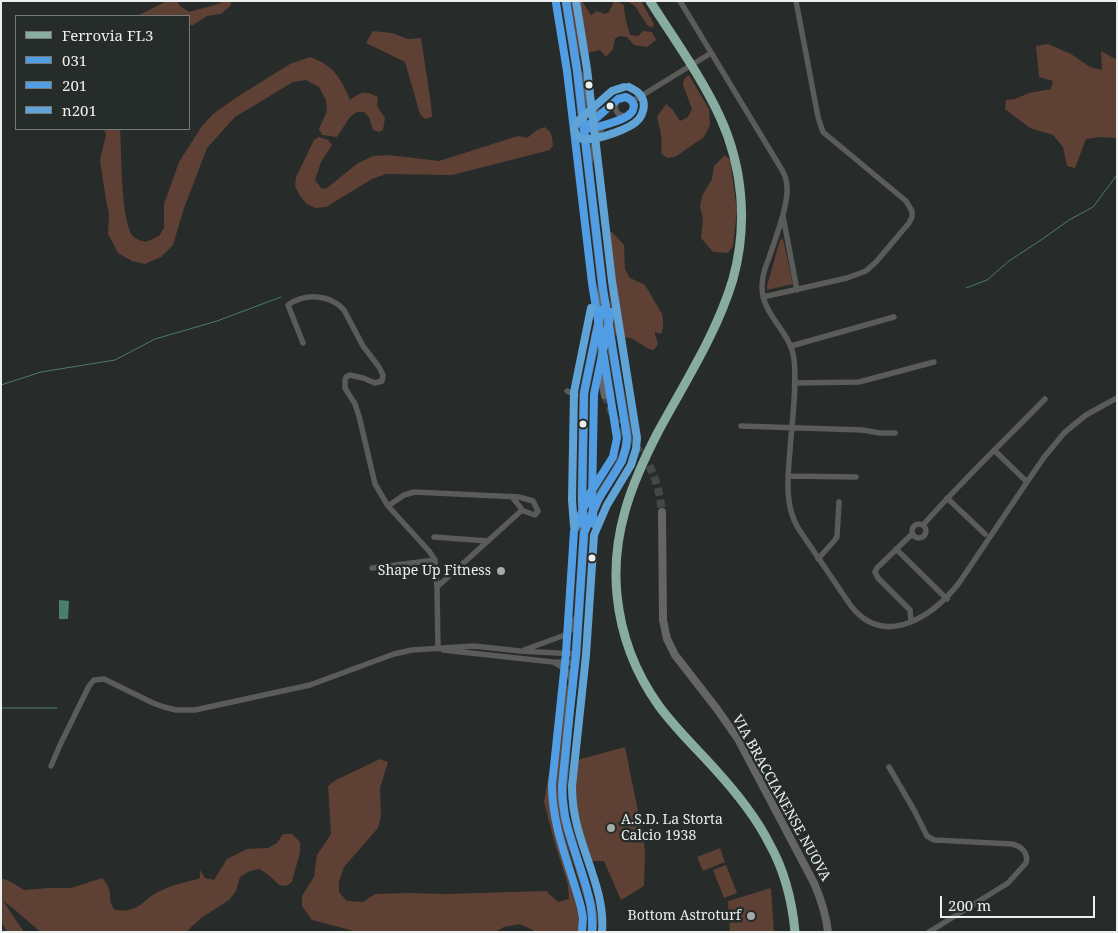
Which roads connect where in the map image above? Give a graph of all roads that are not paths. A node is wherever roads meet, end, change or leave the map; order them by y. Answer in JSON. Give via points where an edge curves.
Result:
{"nodes":[{"id":1,"x":566,"y":1,"type":"edge"},
{"id":2,"x":796,"y":1,"type":"edge"},
{"id":3,"x":680,"y":2,"type":"edge"},
{"id":4,"x":711,"y":53,"type":"junction"},
{"id":5,"x":577,"y":70,"type":"junction"},
{"id":6,"x":618,"y":99,"type":"junction"},
{"id":7,"x":632,"y":101,"type":"junction"},
{"id":8,"x":606,"y":110,"type":"junction"},
{"id":9,"x":626,"y":116,"type":"junction"},
{"id":10,"x":605,"y":124,"type":"junction"},
{"id":11,"x":584,"y":129,"type":"junction"},
{"id":12,"x":589,"y":167,"type":"junction"},
{"id":13,"x":783,"y":213,"type":"junction"},
{"id":14,"x":602,"y":283,"type":"junction"},
{"id":15,"x":797,"y":290,"type":"junction"},
{"id":16,"x":763,"y":297,"type":"junction"},
{"id":17,"x":602,"y":306,"type":"junction"},
{"id":18,"x":894,"y":316,"type":"dead end"},
{"id":19,"x":303,"y":343,"type":"dead end"},
{"id":20,"x":791,"y":346,"type":"junction"},
{"id":21,"x":934,"y":362,"type":"dead end"},
{"id":22,"x":795,"y":383,"type":"junction"},
{"id":23,"x":566,"y":390,"type":"dead end"},
{"id":24,"x":576,"y":395,"type":"dead end"},
{"id":25,"x":605,"y":395,"type":"tunnel mouth"},
{"id":26,"x":1117,"y":398,"type":"edge"},
{"id":27,"x":1045,"y":399,"type":"dead end"},
{"id":28,"x":741,"y":426,"type":"dead end"},
{"id":29,"x":792,"y":428,"type":"junction"},
{"id":30,"x":895,"y":433,"type":"dead end"},
{"id":31,"x":994,"y":450,"type":"junction"},
{"id":32,"x":788,"y":476,"type":"junction"},
{"id":33,"x":856,"y":477,"type":"dead end"},
{"id":34,"x":1027,"y":482,"type":"junction"},
{"id":35,"x":512,"y":497,"type":"junction"},
{"id":36,"x":947,"y":498,"type":"junction"},
{"id":37,"x":839,"y":502,"type":"dead end"},
{"id":38,"x":388,"y":506,"type":"junction"},
{"id":39,"x":521,"y":511,"type":"junction"},
{"id":40,"x":662,"y":512,"type":"tunnel mouth"},
{"id":41,"x":923,"y":525,"type":"junction"},
{"id":42,"x":584,"y":533,"type":"junction"},
{"id":43,"x":912,"y":534,"type":"junction"},
{"id":44,"x":985,"y":534,"type":"dead end"},
{"id":45,"x":434,"y":537,"type":"dead end"},
{"id":46,"x":488,"y":541,"type":"junction"},
{"id":47,"x":896,"y":548,"type":"junction"},
{"id":48,"x":818,"y":559,"type":"junction"},
{"id":49,"x":435,"y":560,"type":"junction"},
{"id":50,"x":372,"y":568,"type":"dead end"},
{"id":51,"x":437,"y":587,"type":"junction"},
{"id":52,"x":947,"y":599,"type":"junction"},
{"id":53,"x":580,"y":603,"type":"junction"},
{"id":54,"x":911,"y":622,"type":"junction"},
{"id":55,"x":541,"y":644,"type":"junction"},
{"id":56,"x":440,"y":646,"type":"junction"},
{"id":57,"x":520,"y":651,"type":"junction"},
{"id":58,"x":541,"y":652,"type":"junction"},
{"id":59,"x":576,"y":658,"type":"junction"},
{"id":60,"x":540,"y":660,"type":"junction"},
{"id":61,"x":553,"y":662,"type":"junction"},
{"id":62,"x":573,"y":682,"type":"junction"},
{"id":63,"x":51,"y":766,"type":"dead end"},
{"id":64,"x":889,"y":767,"type":"dead end"},
{"id":65,"x":592,"y":932,"type":"edge"},
{"id":66,"x":828,"y":932,"type":"edge"},
{"id":67,"x":929,"y":932,"type":"edge"}],
"edges":[{"from":1,"to":5,"type":"main road"},
{"from":2,"to":15,"type":"street","via":[[822,130],[909,204],[912,213],[908,225],[866,271]]},
{"from":3,"to":4,"type":"street"},
{"from":4,"to":7,"type":"street"},
{"from":4,"to":13,"type":"street","via":[[784,174],[788,188]]},
{"from":5,"to":8,"type":"street","via":[[590,108],[596,113]]},
{"from":5,"to":11,"type":"main road"},
{"from":6,"to":7,"type":"street","via":[[626,97]]},
{"from":6,"to":8,"type":"street"},
{"from":6,"to":9,"type":"street","via":[[616,111]]},
{"from":7,"to":9,"type":"street","via":[[632,113]]},
{"from":8,"to":11,"type":"street"},
{"from":9,"to":10,"type":"street"},
{"from":10,"to":11,"type":"street"},
{"from":10,"to":12,"type":"street","via":[[597,133]]},
{"from":11,"to":12,"type":"main road"},
{"from":12,"to":14,"type":"main road"},
{"from":13,"to":15,"type":"street"},
{"from":13,"to":16,"type":"street","via":[[762,277]]},
{"from":14,"to":17,"type":"main road"},
{"from":14,"to":42,"type":"main road","via":[[627,442],[622,461],[598,500]]},
{"from":15,"to":16,"type":"street"},
{"from":16,"to":20,"type":"street"},
{"from":17,"to":25,"type":"main road"},
{"from":17,"to":42,"type":"main road","via":[[584,393]]},
{"from":18,"to":20,"type":"street"},
{"from":19,"to":38,"type":"street","via":[[288,305],[307,298],[332,300],[344,310],[383,375],[382,381],[375,383],[350,375],[346,377],[345,388],[359,416],[375,484]]},
{"from":20,"to":22,"type":"street"},
{"from":21,"to":22,"type":"street","via":[[859,382]]},
{"from":22,"to":29,"type":"street"},
{"from":23,"to":24,"type":"street"},
{"from":26,"to":34,"type":"street","via":[[1086,415],[1065,432]]},
{"from":27,"to":31,"type":"street"},
{"from":28,"to":29,"type":"street"},
{"from":29,"to":30,"type":"street"},
{"from":29,"to":32,"type":"street"},
{"from":31,"to":34,"type":"street"},
{"from":31,"to":36,"type":"street"},
{"from":32,"to":33,"type":"street"},
{"from":32,"to":48,"type":"street","via":[[791,515]]},
{"from":34,"to":52,"type":"street"},
{"from":35,"to":38,"type":"street","via":[[414,492],[404,494]]},
{"from":35,"to":39,"type":"street"},
{"from":35,"to":39,"type":"street","via":[[533,501],[538,511],[535,515]]},
{"from":36,"to":41,"type":"street"},
{"from":36,"to":44,"type":"street"},
{"from":37,"to":48,"type":"street","via":[[837,537]]},
{"from":38,"to":49,"type":"street"},
{"from":39,"to":46,"type":"street"},
{"from":40,"to":66,"type":"main road","name":"VIA BRACCIANENSE NUOVA","via":[[662,612],[667,639],[675,655],[728,724],[750,762],[814,883]]},
{"from":41,"to":43,"type":"street","via":[[914,525]]},
{"from":41,"to":43,"type":"street","via":[[926,529],[924,536],[917,538]]},
{"from":42,"to":53,"type":"main road"},
{"from":43,"to":47,"type":"street"},
{"from":45,"to":46,"type":"street"},
{"from":46,"to":51,"type":"street"},
{"from":47,"to":52,"type":"street"},
{"from":47,"to":54,"type":"street","via":[[875,573],[910,610]]},
{"from":48,"to":54,"type":"street","via":[[862,617],[886,627]]},
{"from":49,"to":50,"type":"street"},
{"from":49,"to":51,"type":"street"},
{"from":51,"to":56,"type":"street"},
{"from":52,"to":54,"type":"street"},
{"from":53,"to":55,"type":"street","via":[[570,632]]},
{"from":53,"to":59,"type":"main road"},
{"from":55,"to":57,"type":"street"},
{"from":55,"to":58,"type":"street"},
{"from":56,"to":57,"type":"street"},
{"from":56,"to":60,"type":"street","via":[[447,651]]},
{"from":56,"to":63,"type":"street","via":[[406,651],[310,685],[195,710],[164,708],[108,680],[96,679],[89,686]]},
{"from":57,"to":58,"type":"street"},
{"from":58,"to":59,"type":"street"},
{"from":58,"to":60,"type":"street"},
{"from":59,"to":61,"type":"street"},
{"from":59,"to":62,"type":"main road"},
{"from":60,"to":61,"type":"street"},
{"from":61,"to":62,"type":"street","via":[[566,670]]},
{"from":62,"to":65,"type":"main road","via":[[562,802],[591,904]]},
{"from":64,"to":67,"type":"street","via":[[929,838],[1012,844],[1022,848],[1027,860],[1008,883]]}]}
